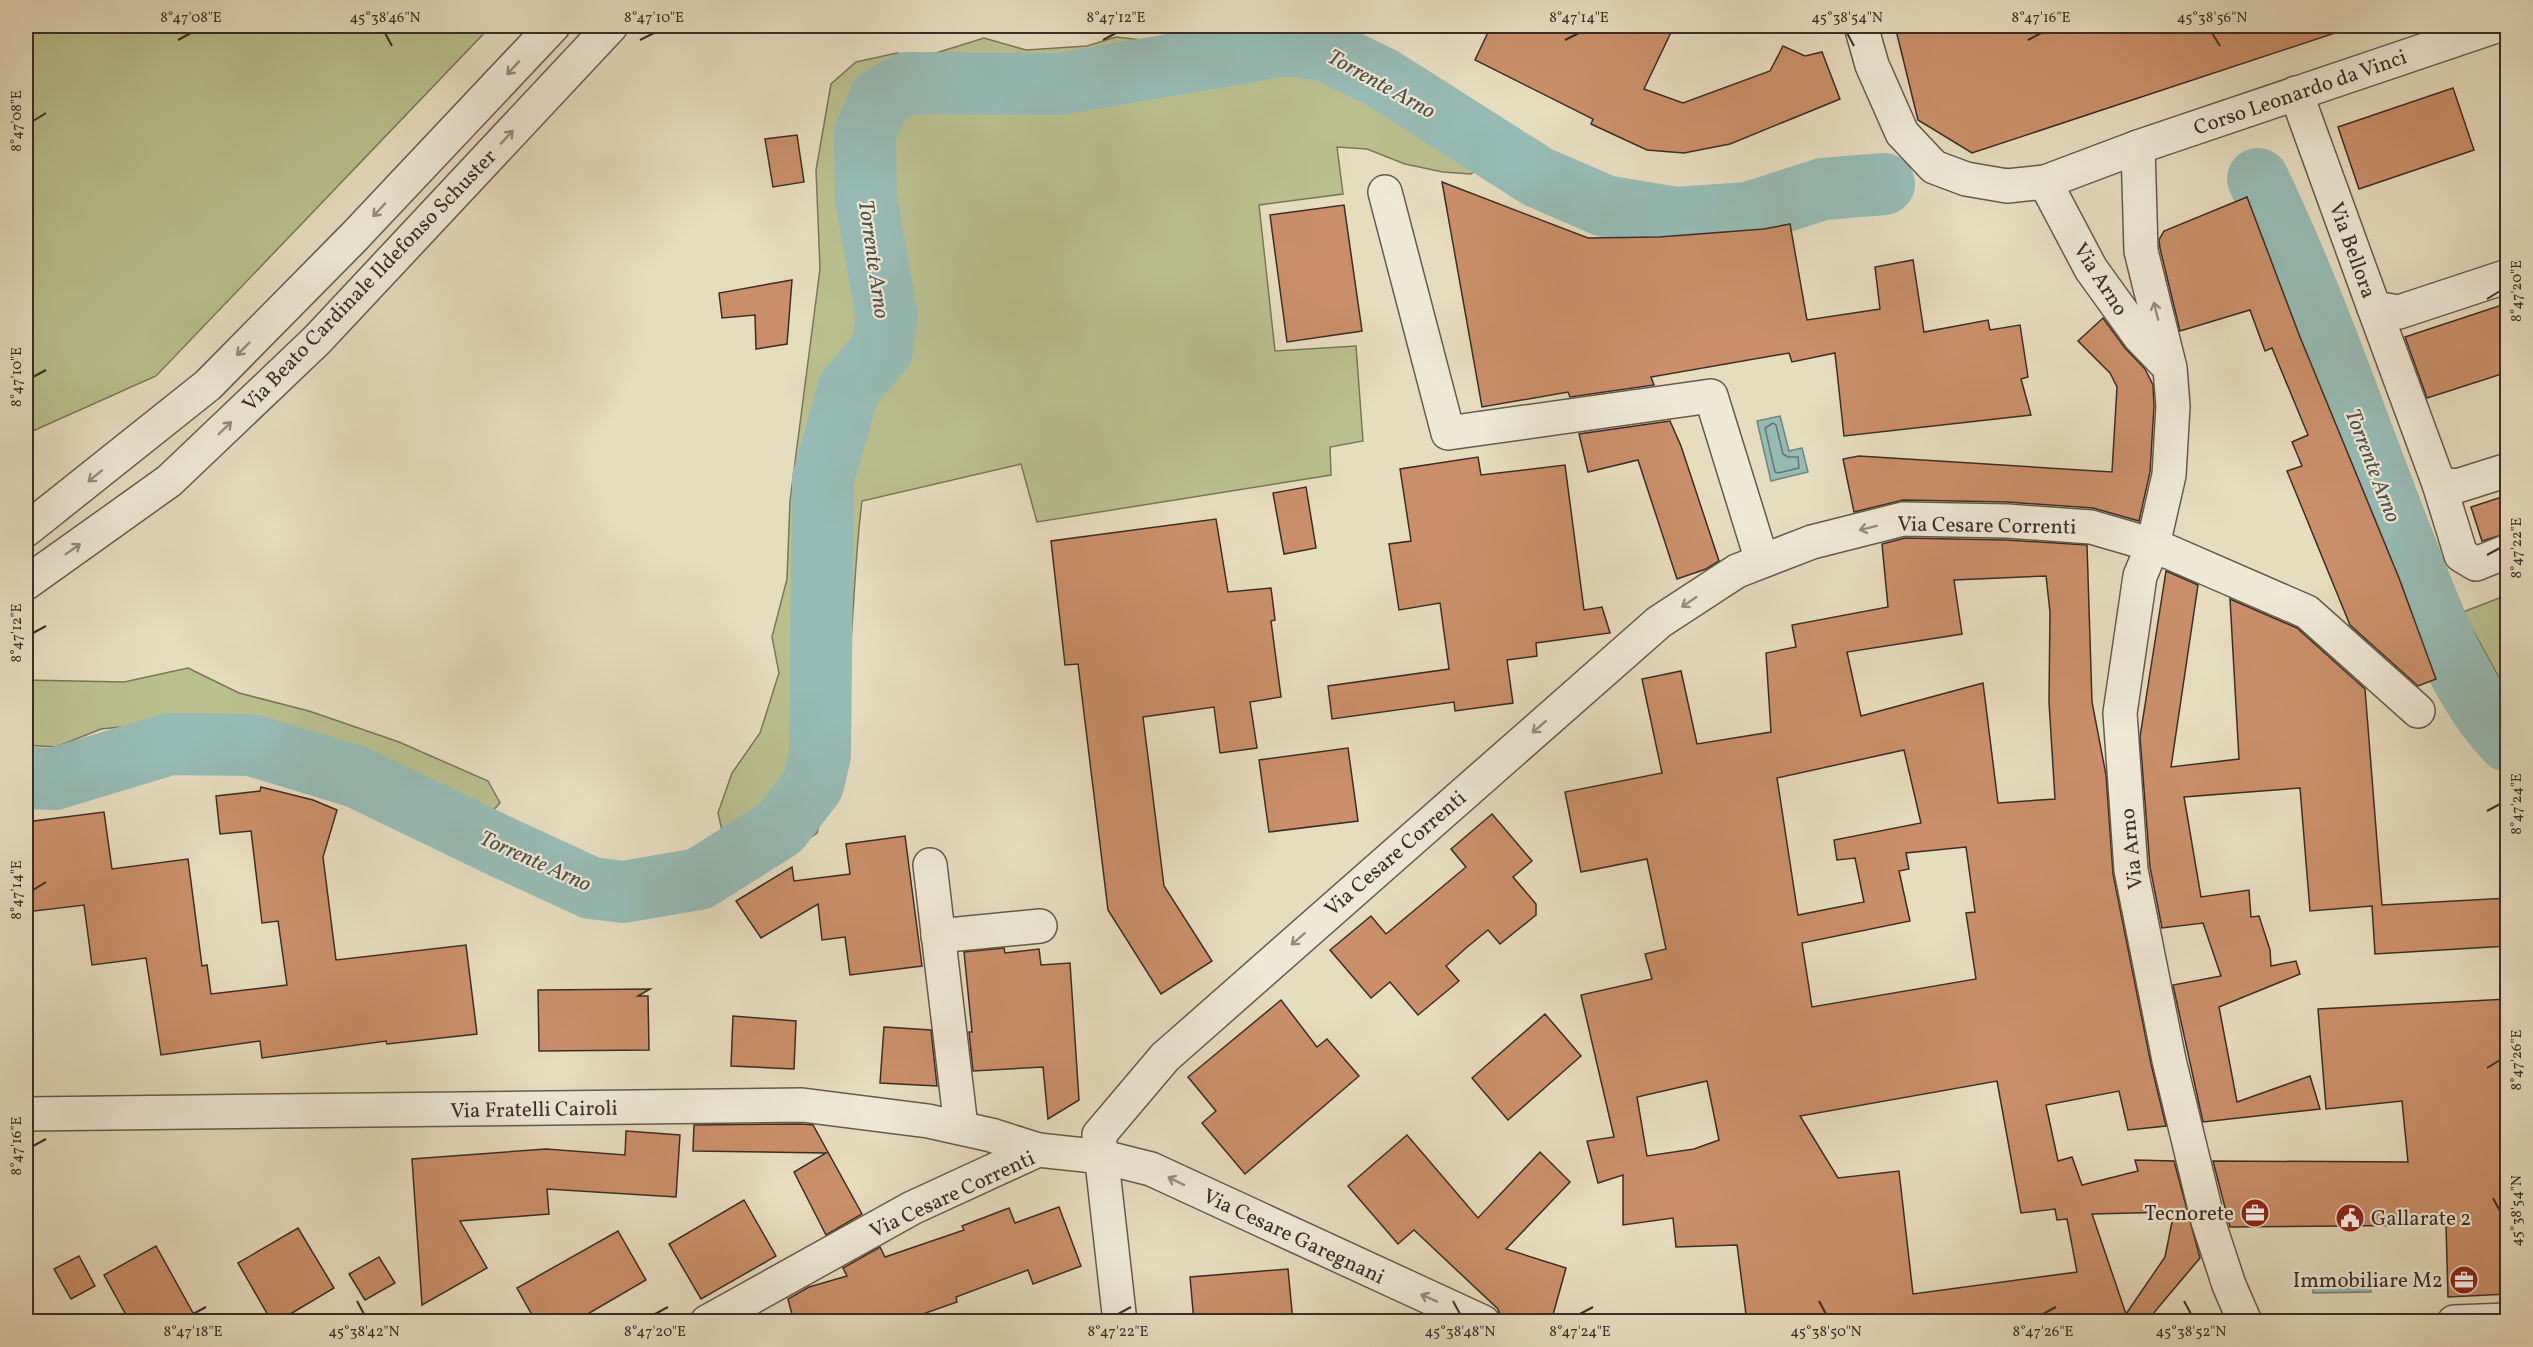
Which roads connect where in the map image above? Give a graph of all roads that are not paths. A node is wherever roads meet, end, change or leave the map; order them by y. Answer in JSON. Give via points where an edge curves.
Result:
{"nodes":[{"id":1,"x":553,"y":26,"type":"edge"},
{"id":2,"x":611,"y":26,"type":"edge"},
{"id":3,"x":1861,"y":26,"type":"edge"},
{"id":4,"x":2496,"y":26,"type":"edge"},
{"id":5,"x":2296,"y":93,"type":"junction"},
{"id":6,"x":2138,"y":147,"type":"junction"},
{"id":7,"x":2045,"y":183,"type":"junction"},
{"id":8,"x":1385,"y":192,"type":"dead end"},
{"id":9,"x":2508,"y":276,"type":"edge"},
{"id":10,"x":2374,"y":308,"type":"junction"},
{"id":11,"x":2170,"y":368,"type":"junction"},
{"id":12,"x":2508,"y":470,"type":"edge"},
{"id":13,"x":2439,"y":484,"type":"junction"},
{"id":14,"x":26,"y":530,"type":"edge"},
{"id":15,"x":2153,"y":544,"type":"junction"},
{"id":16,"x":2508,"y":551,"type":"edge"},
{"id":17,"x":1762,"y":561,"type":"junction"},
{"id":18,"x":26,"y":583,"type":"edge"},
{"id":19,"x":2418,"y":711,"type":"dead end"},
{"id":20,"x":930,"y":865,"type":"dead end"},
{"id":21,"x":1040,"y":926,"type":"dead end"},
{"id":22,"x":938,"y":936,"type":"junction"},
{"id":23,"x":26,"y":1114,"type":"edge"},
{"id":24,"x":961,"y":1127,"type":"junction"},
{"id":25,"x":1038,"y":1150,"type":"junction"},
{"id":26,"x":1103,"y":1157,"type":"junction"},
{"id":27,"x":2508,"y":1320,"type":"edge"},
{"id":28,"x":2463,"y":1321,"type":"edge"},
{"id":29,"x":707,"y":1322,"type":"edge"},
{"id":30,"x":1120,"y":1322,"type":"edge"},
{"id":31,"x":1483,"y":1322,"type":"edge"},
{"id":32,"x":2245,"y":1322,"type":"edge"},
{"id":33,"x":2454,"y":1322,"type":"edge"}],
"edges":[{"from":1,"to":14,"type":"street","name":"Via Beato Cardinale Ildefonso Schuster","one_way":true,"via":[[208,385]]},
{"from":18,"to":2,"type":"street","name":"Via Beato Cardinale Ildefonso Schuster","one_way":true,"via":[[169,481],[318,340]]},
{"from":3,"to":7,"type":"street","name":"Corso Leonardo da Vinci","via":[[1872,65],[1902,133],[1935,166],[1966,179],[2007,186]]},
{"from":4,"to":5,"type":"street","name":"Corso Leonardo da Vinci"},
{"from":5,"to":6,"type":"street","name":"Corso Leonardo da Vinci"},
{"from":5,"to":10,"type":"street","name":"Via Bellora"},
{"from":6,"to":7,"type":"street","name":"Corso Leonardo da Vinci"},
{"from":11,"to":6,"type":"street","name":"Via Arno","one_way":true,"via":[[2141,251]]},
{"from":7,"to":11,"type":"street","name":"Via Arno","via":[[2091,269],[2140,338]]},
{"from":8,"to":17,"type":"street","via":[[1448,433],[1711,396]]},
{"from":9,"to":10,"type":"street","name":"Via Bellora","via":[[2399,312]]},
{"from":10,"to":13,"type":"street"},
{"from":11,"to":15,"type":"street","name":"Via Arno","via":[[2173,406],[2169,475]]},
{"from":12,"to":13,"type":"street","via":[[2457,486]]},
{"from":13,"to":16,"type":"street","via":[[2461,555],[2476,564]]},
{"from":15,"to":17,"type":"street","name":"Via Cesare Correnti","one_way":true,"via":[[2091,527],[1903,519],[1812,542]]},
{"from":15,"to":19,"type":"street","name":"Via Cesare Correnti","via":[[2307,612]]},
{"from":15,"to":32,"type":"street","name":"Via Arno","via":[[2140,576],[2120,713],[2131,870],[2169,1060],[2208,1221]]},
{"from":17,"to":26,"type":"street","name":"Via Cesare Correnti","one_way":true,"via":[[1737,571],[1659,622],[1165,1057],[1099,1135]]},
{"from":20,"to":22,"type":"street"},
{"from":21,"to":22,"type":"street"},
{"from":22,"to":24,"type":"street"},
{"from":23,"to":24,"type":"street","name":"Via Fratelli Cairoli","via":[[802,1105]]},
{"from":24,"to":25,"type":"street","name":"Via Fratelli Cairoli"},
{"from":25,"to":26,"type":"street","name":"Via Cesare Correnti"},
{"from":25,"to":29,"type":"street","name":"Via Cesare Correnti","via":[[912,1208]]},
{"from":26,"to":30,"type":"street"},
{"from":31,"to":26,"type":"street","name":"Via Cesare Garegnani","one_way":true,"via":[[1151,1169]]},
{"from":27,"to":28,"type":"street"},
{"from":28,"to":33,"type":"street"}]}
